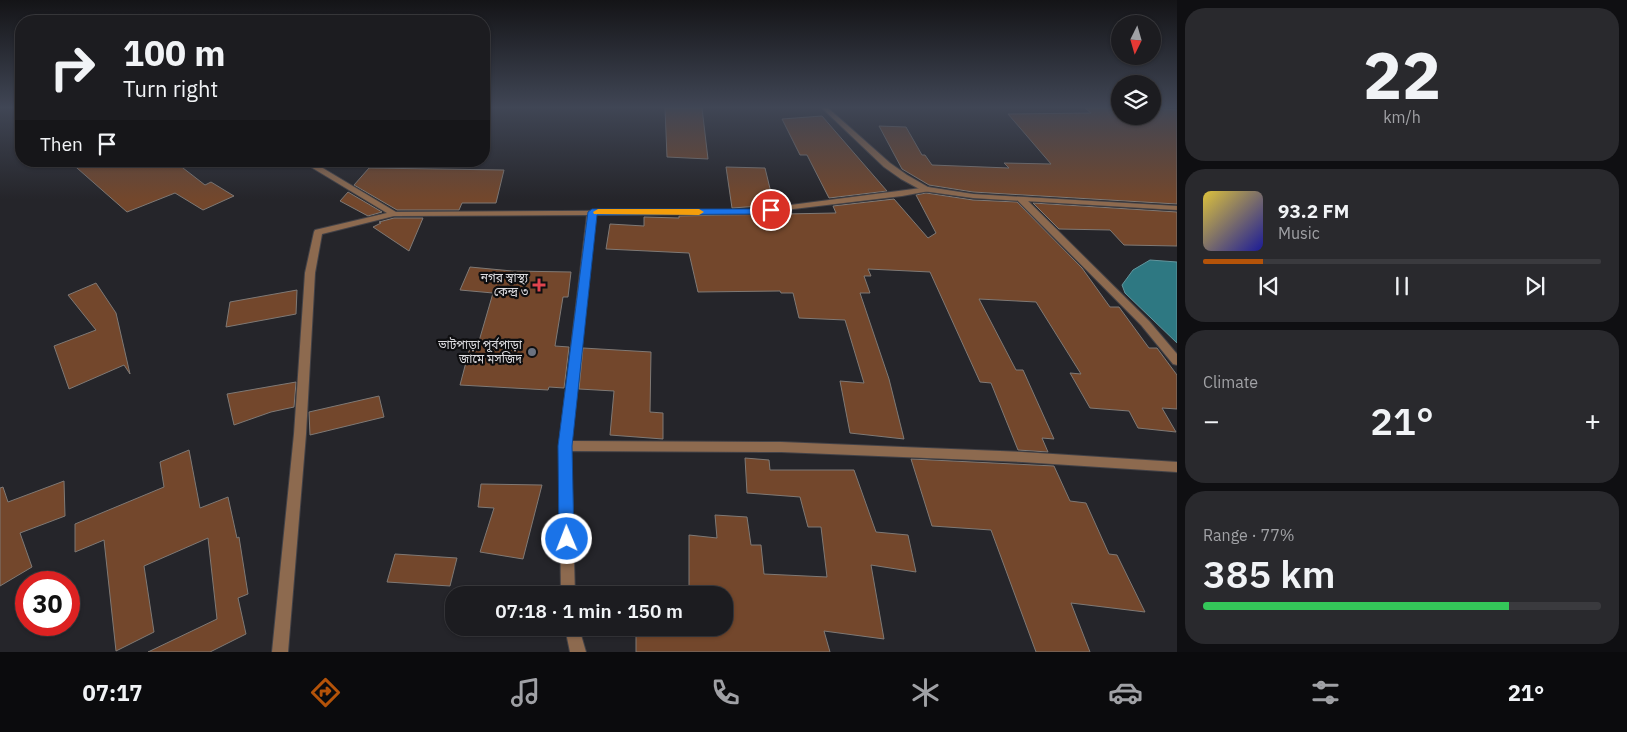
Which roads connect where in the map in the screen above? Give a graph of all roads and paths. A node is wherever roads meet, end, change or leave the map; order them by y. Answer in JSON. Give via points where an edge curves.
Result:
{"nodes":[{"id":1,"x":858,"y":138,"type":"edge"},
{"id":2,"x":315,"y":167,"type":"edge"},
{"id":3,"x":926,"y":189,"type":"junction"},
{"id":4,"x":1021,"y":199,"type":"junction"},
{"id":5,"x":1177,"y":208,"type":"edge"},
{"id":6,"x":592,"y":212,"type":"junction"},
{"id":7,"x":394,"y":214,"type":"junction"},
{"id":8,"x":1177,"y":361,"type":"edge"},
{"id":9,"x":565,"y":446,"type":"junction"},
{"id":10,"x":1177,"y":467,"type":"edge"},
{"id":11,"x":568,"y":586,"type":"edge"},
{"id":12,"x":574,"y":636,"type":"edge"},
{"id":13,"x":280,"y":652,"type":"edge"},
{"id":14,"x":578,"y":652,"type":"edge"}],
"edges":[{"from":1,"to":3,"type":"street","via":[[887,165]]},
{"from":2,"to":7,"type":"street"},
{"from":3,"to":4,"type":"street","via":[[949,194]]},
{"from":3,"to":6,"type":"street","via":[[752,212]]},
{"from":4,"to":5,"type":"street"},
{"from":4,"to":8,"type":"street","via":[[1144,323]]},
{"from":6,"to":7,"type":"street"},
{"from":6,"to":9,"type":"street"},
{"from":7,"to":13,"type":"street","via":[[318,232],[310,272],[300,434]]},
{"from":9,"to":10,"type":"street","via":[[781,447]]},
{"from":9,"to":11,"type":"street"},
{"from":12,"to":14,"type":"street"}]}
